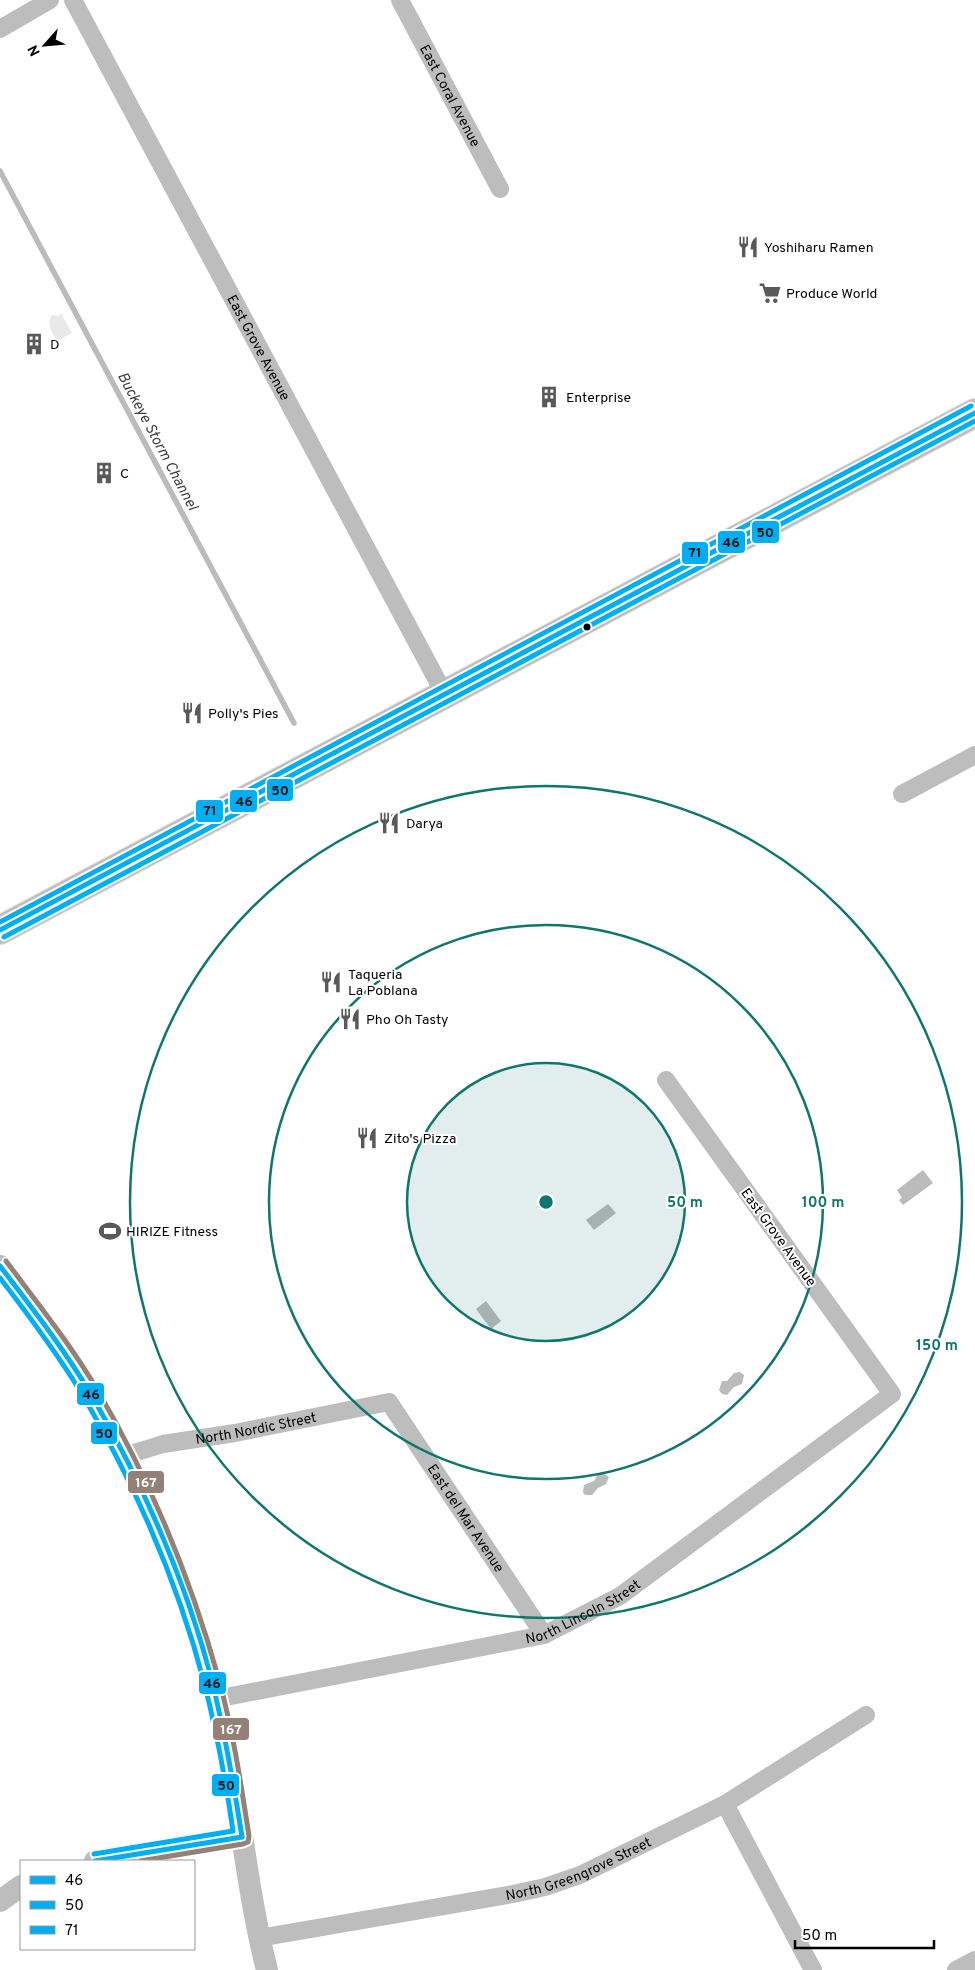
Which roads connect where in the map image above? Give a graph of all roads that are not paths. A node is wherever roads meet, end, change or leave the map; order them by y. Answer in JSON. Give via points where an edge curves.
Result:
{"nodes":[{"id":1,"x":50,"y":0,"type":"edge"},
{"id":2,"x":74,"y":0,"type":"edge"},
{"id":3,"x":400,"y":0,"type":"edge"},
{"id":4,"x":0,"y":29,"type":"edge"},
{"id":5,"x":500,"y":190,"type":"dead end"},
{"id":6,"x":975,"y":413,"type":"edge"},
{"id":7,"x":444,"y":695,"type":"junction"},
{"id":8,"x":975,"y":755,"type":"edge"},
{"id":9,"x":902,"y":794,"type":"dead end"},
{"id":10,"x":0,"y":930,"type":"edge"},
{"id":11,"x":666,"y":1080,"type":"dead end"},
{"id":12,"x":0,"y":1266,"type":"edge"},
{"id":13,"x":892,"y":1394,"type":"joint"},
{"id":14,"x":389,"y":1402,"type":"joint"},
{"id":15,"x":124,"y":1456,"type":"junction"},
{"id":16,"x":544,"y":1636,"type":"junction"},
{"id":17,"x":216,"y":1699,"type":"junction"},
{"id":18,"x":866,"y":1715,"type":"dead end"},
{"id":19,"x":725,"y":1804,"type":"junction"},
{"id":20,"x":242,"y":1837,"type":"junction"},
{"id":21,"x":101,"y":1860,"type":"edge"},
{"id":22,"x":20,"y":1887,"type":"edge"},
{"id":23,"x":0,"y":1901,"type":"edge"},
{"id":24,"x":260,"y":1938,"type":"junction"},
{"id":25,"x":975,"y":1960,"type":"edge"},
{"id":26,"x":267,"y":1970,"type":"edge"},
{"id":27,"x":813,"y":1970,"type":"edge"},
{"id":28,"x":956,"y":1970,"type":"edge"}],
"edges":[{"from":1,"to":4,"type":"street"},
{"from":2,"to":7,"type":"street","name":"East Grove Avenue"},
{"from":3,"to":5,"type":"street","name":"East Coral Avenue"},
{"from":6,"to":7,"type":"main road"},
{"from":7,"to":10,"type":"main road"},
{"from":8,"to":9,"type":"street"},
{"from":11,"to":13,"type":"street","name":"East Grove Avenue"},
{"from":12,"to":15,"type":"street","via":[[56,1341],[95,1402]]},
{"from":13,"to":16,"type":"street","name":"North Lincoln Street","via":[[620,1596]]},
{"from":14,"to":15,"type":"street","name":"North Nordic Street","via":[[163,1444]]},
{"from":14,"to":16,"type":"street","name":"East del Mar Avenue"},
{"from":15,"to":17,"type":"street","via":[[179,1577]]},
{"from":16,"to":17,"type":"street","name":"North Lincoln Street"},
{"from":17,"to":20,"type":"street"},
{"from":18,"to":19,"type":"street","name":"North Greengrove Street"},
{"from":19,"to":24,"type":"street","name":"North Greengrove Street","via":[[580,1875],[545,1887]]},
{"from":19,"to":27,"type":"street"},
{"from":20,"to":21,"type":"street"},
{"from":20,"to":24,"type":"street"},
{"from":22,"to":23,"type":"street"},
{"from":24,"to":26,"type":"street"},
{"from":25,"to":28,"type":"street"}]}
